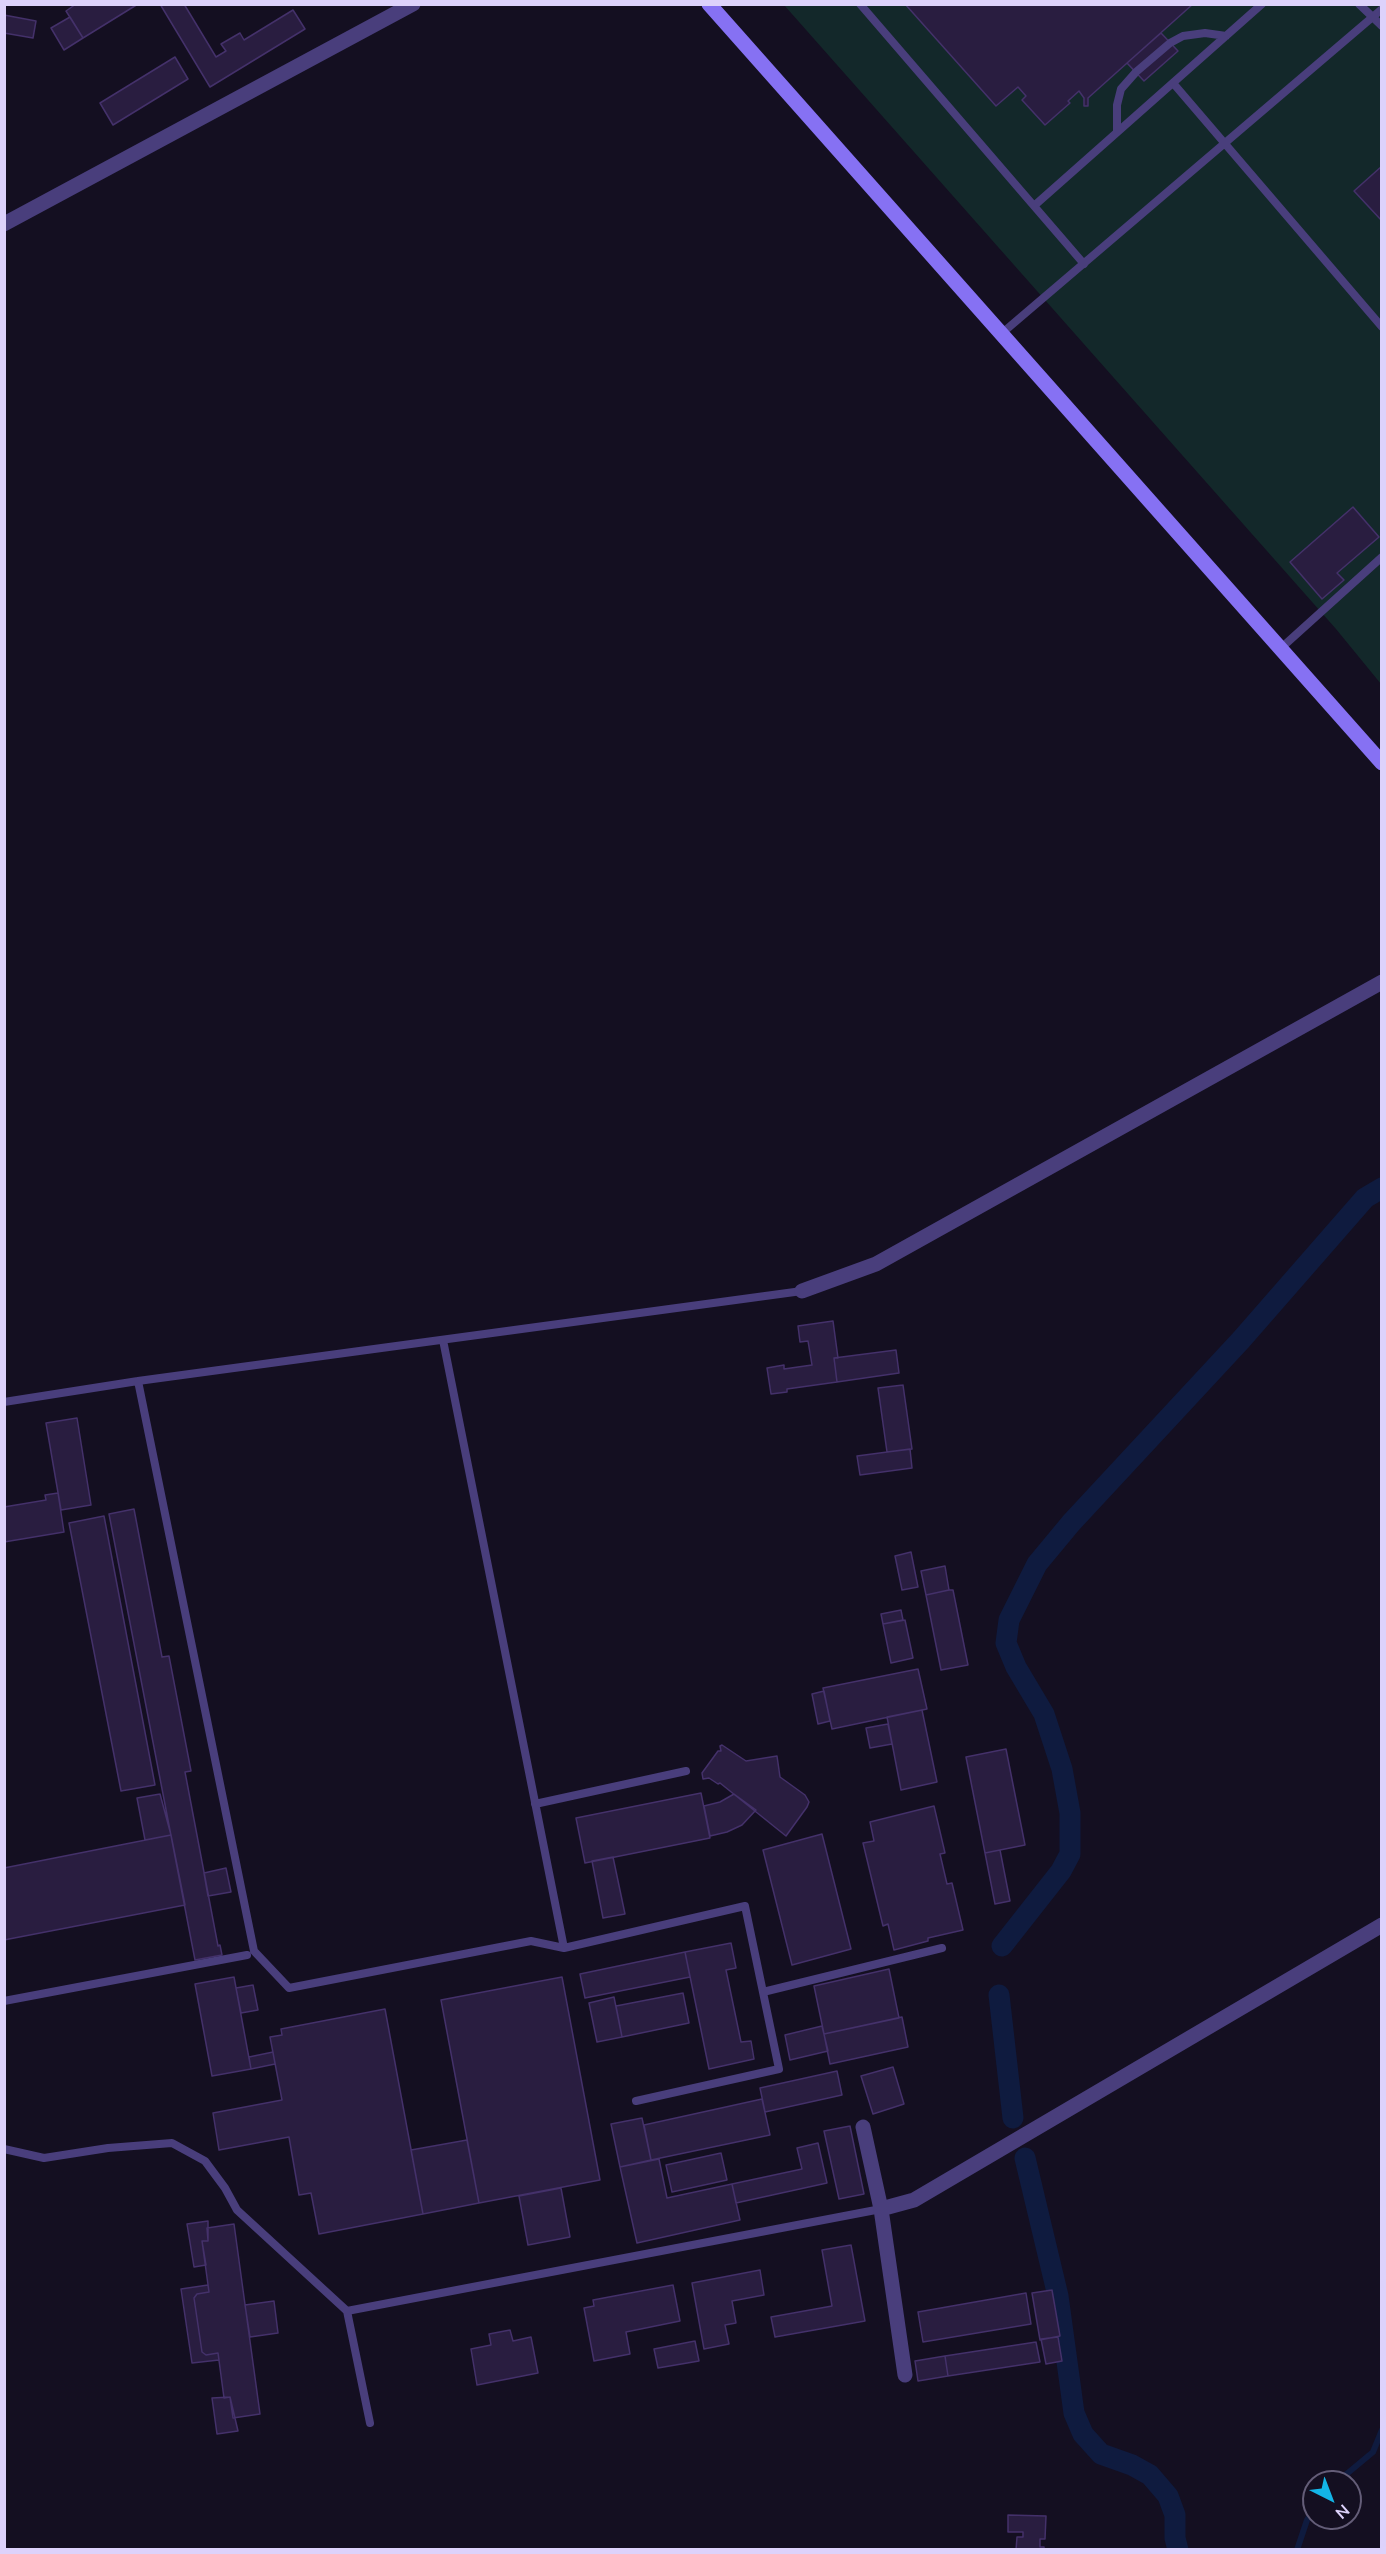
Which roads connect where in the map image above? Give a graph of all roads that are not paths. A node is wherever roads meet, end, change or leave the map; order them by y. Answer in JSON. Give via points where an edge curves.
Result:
{"nodes":[{"id":1,"x":413,"y":4,"type":"edge"},
{"id":2,"x":709,"y":4,"type":"edge"},
{"id":3,"x":860,"y":4,"type":"edge"},
{"id":4,"x":1262,"y":4,"type":"edge"},
{"id":5,"x":1359,"y":4,"type":"edge"},
{"id":6,"x":1382,"y":9,"type":"edge"},
{"id":7,"x":1370,"y":17,"type":"junction"},
{"id":8,"x":1382,"y":26,"type":"edge"},
{"id":9,"x":1226,"y":36,"type":"junction"},
{"id":10,"x":1173,"y":83,"type":"junction"},
{"id":11,"x":1117,"y":132,"type":"junction"},
{"id":12,"x":1224,"y":143,"type":"junction"},
{"id":13,"x":1035,"y":205,"type":"junction"},
{"id":14,"x":4,"y":224,"type":"edge"},
{"id":15,"x":1084,"y":264,"type":"junction"},
{"id":16,"x":1382,"y":327,"type":"edge"},
{"id":17,"x":1001,"y":334,"type":"junction"},
{"id":18,"x":1382,"y":557,"type":"edge"},
{"id":19,"x":1280,"y":649,"type":"junction"},
{"id":20,"x":1382,"y":763,"type":"edge"},
{"id":21,"x":1382,"y":982,"type":"edge"},
{"id":22,"x":802,"y":1291,"type":"joint"},
{"id":23,"x":443,"y":1340,"type":"junction"},
{"id":24,"x":138,"y":1381,"type":"junction"},
{"id":25,"x":4,"y":1402,"type":"edge"},
{"id":26,"x":686,"y":1771,"type":"dead end"},
{"id":27,"x":536,"y":1804,"type":"junction"},
{"id":28,"x":1382,"y":1925,"type":"edge"},
{"id":29,"x":564,"y":1948,"type":"junction"},
{"id":30,"x":942,"y":1948,"type":"dead end"},
{"id":31,"x":247,"y":1955,"type":"dead end"},
{"id":32,"x":763,"y":1992,"type":"junction"},
{"id":33,"x":4,"y":2001,"type":"edge"},
{"id":34,"x":636,"y":2101,"type":"dead end"},
{"id":35,"x":863,"y":2127,"type":"dead end"},
{"id":36,"x":4,"y":2149,"type":"edge"},
{"id":37,"x":881,"y":2209,"type":"junction"},
{"id":38,"x":347,"y":2310,"type":"junction"},
{"id":39,"x":905,"y":2375,"type":"dead end"},
{"id":40,"x":369,"y":2423,"type":"dead end"}],
"edges":[{"from":1,"to":14,"type":"street"},
{"from":2,"to":17,"type":"street"},
{"from":3,"to":13,"type":"lane"},
{"from":4,"to":9,"type":"lane"},
{"from":5,"to":7,"type":"lane"},
{"from":6,"to":7,"type":"lane"},
{"from":7,"to":8,"type":"lane"},
{"from":7,"to":12,"type":"lane"},
{"from":9,"to":10,"type":"lane"},
{"from":9,"to":11,"type":"lane","via":[[1183,36],[1136,72],[1121,89]]},
{"from":10,"to":11,"type":"lane"},
{"from":10,"to":12,"type":"lane"},
{"from":11,"to":13,"type":"lane"},
{"from":12,"to":15,"type":"lane"},
{"from":12,"to":16,"type":"lane"},
{"from":13,"to":15,"type":"lane"},
{"from":15,"to":17,"type":"lane"},
{"from":17,"to":19,"type":"street"},
{"from":18,"to":19,"type":"lane"},
{"from":19,"to":20,"type":"street"},
{"from":21,"to":22,"type":"street","via":[[876,1264]]},
{"from":22,"to":23,"type":"lane"},
{"from":23,"to":24,"type":"lane"},
{"from":23,"to":27,"type":"lane"},
{"from":24,"to":25,"type":"lane"},
{"from":24,"to":29,"type":"lane","via":[[254,1951],[290,1989],[531,1941]]},
{"from":26,"to":27,"type":"lane"},
{"from":27,"to":29,"type":"lane"},
{"from":28,"to":37,"type":"street","via":[[914,2200]]},
{"from":29,"to":32,"type":"lane","via":[[745,1906]]},
{"from":30,"to":32,"type":"lane"},
{"from":31,"to":33,"type":"lane"},
{"from":32,"to":34,"type":"lane","via":[[779,2069]]},
{"from":35,"to":37,"type":"street"},
{"from":36,"to":38,"type":"lane","via":[[44,2158],[172,2143],[205,2161],[237,2210]]},
{"from":37,"to":38,"type":"lane"},
{"from":37,"to":39,"type":"street"},
{"from":38,"to":40,"type":"lane"}]}
